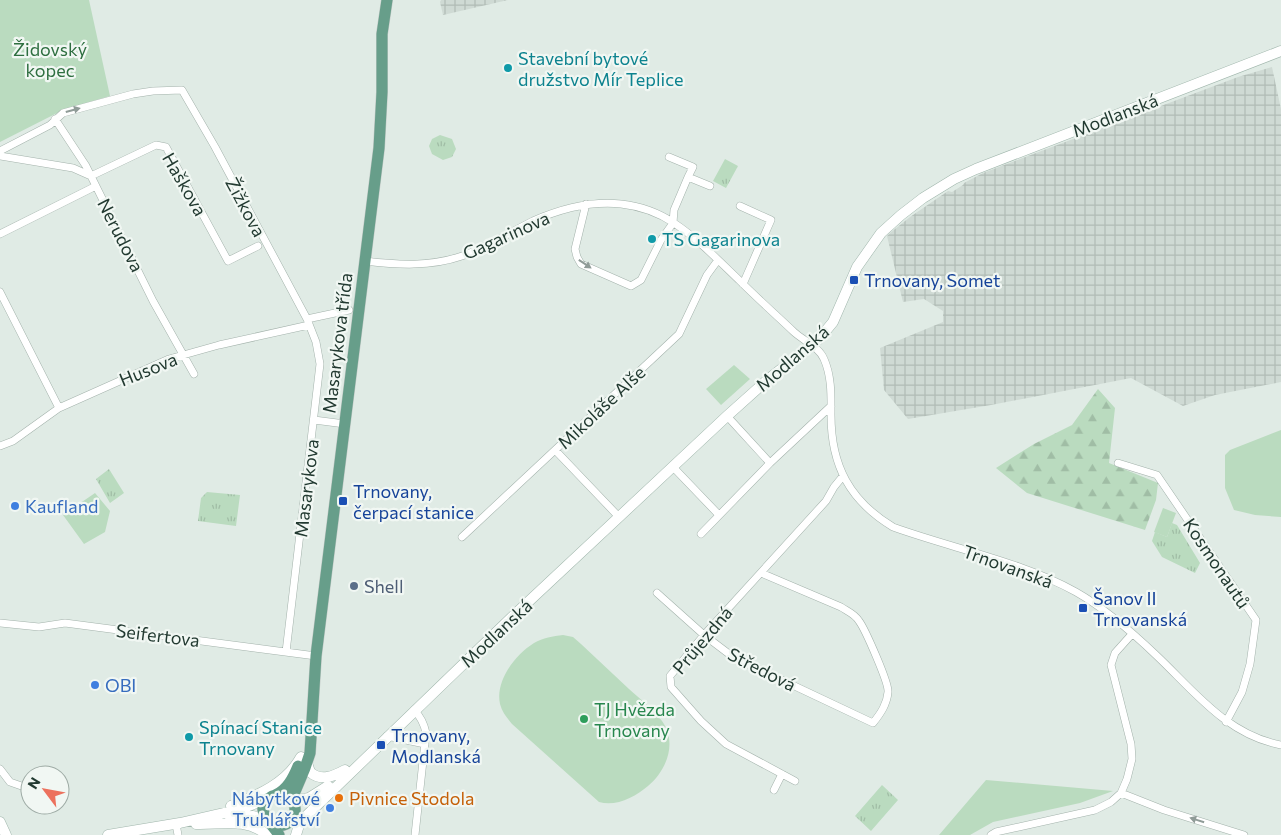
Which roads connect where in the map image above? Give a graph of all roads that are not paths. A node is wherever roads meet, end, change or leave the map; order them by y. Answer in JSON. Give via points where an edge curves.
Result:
{"nodes":[{"id":1,"x":387,"y":0,"type":"edge"},
{"id":2,"x":1281,"y":51,"type":"edge"},
{"id":3,"x":55,"y":119,"type":"junction"},
{"id":4,"x":0,"y":151,"type":"edge"},
{"id":5,"x":0,"y":156,"type":"edge"},
{"id":6,"x":669,"y":157,"type":"dead end"},
{"id":7,"x":91,"y":176,"type":"junction"},
{"id":8,"x":688,"y":177,"type":"junction"},
{"id":9,"x":96,"y":186,"type":"junction"},
{"id":10,"x":710,"y":186,"type":"dead end"},
{"id":11,"x":586,"y":204,"type":"junction"},
{"id":12,"x":740,"y":206,"type":"dead end"},
{"id":13,"x":673,"y":223,"type":"junction"},
{"id":14,"x":0,"y":234,"type":"edge"},
{"id":15,"x":258,"y":246,"type":"dead end"},
{"id":16,"x":718,"y":260,"type":"junction"},
{"id":17,"x":365,"y":261,"type":"junction"},
{"id":18,"x":743,"y":284,"type":"junction"},
{"id":19,"x":0,"y":292,"type":"edge"},
{"id":20,"x":349,"y":310,"type":"dead end"},
{"id":21,"x":308,"y":322,"type":"junction"},
{"id":22,"x":812,"y":345,"type":"junction"},
{"id":23,"x":183,"y":354,"type":"junction"},
{"id":24,"x":194,"y":374,"type":"dead end"},
{"id":25,"x":830,"y":406,"type":"junction"},
{"id":26,"x":59,"y":408,"type":"junction"},
{"id":27,"x":727,"y":416,"type":"junction"},
{"id":28,"x":314,"y":420,"type":"junction"},
{"id":29,"x":345,"y":424,"type":"junction"},
{"id":30,"x":0,"y":446,"type":"edge"},
{"id":31,"x":555,"y":450,"type":"junction"},
{"id":32,"x":770,"y":463,"type":"junction"},
{"id":33,"x":1118,"y":463,"type":"dead end"},
{"id":34,"x":673,"y":467,"type":"junction"},
{"id":35,"x":843,"y":476,"type":"junction"},
{"id":36,"x":719,"y":515,"type":"junction"},
{"id":37,"x":619,"y":517,"type":"junction"},
{"id":38,"x":701,"y":534,"type":"dead end"},
{"id":39,"x":462,"y":537,"type":"dead end"},
{"id":40,"x":761,"y":573,"type":"junction"},
{"id":41,"x":657,"y":593,"type":"dead end"},
{"id":42,"x":0,"y":624,"type":"edge"},
{"id":43,"x":1132,"y":634,"type":"junction"},
{"id":44,"x":704,"y":635,"type":"junction"},
{"id":45,"x":286,"y":652,"type":"junction"},
{"id":46,"x":316,"y":656,"type":"junction"},
{"id":47,"x":414,"y":710,"type":"junction"},
{"id":48,"x":1226,"y":722,"type":"junction"},
{"id":49,"x":387,"y":736,"type":"junction"},
{"id":50,"x":425,"y":744,"type":"junction"},
{"id":51,"x":377,"y":745,"type":"junction"},
{"id":52,"x":1281,"y":745,"type":"edge"},
{"id":53,"x":304,"y":760,"type":"junction"},
{"id":54,"x":0,"y":769,"type":"edge"},
{"id":55,"x":347,"y":769,"type":"junction"},
{"id":56,"x":782,"y":774,"type":"junction"},
{"id":57,"x":795,"y":781,"type":"dead end"},
{"id":58,"x":20,"y":786,"type":"edge"},
{"id":59,"x":335,"y":787,"type":"junction"},
{"id":60,"x":774,"y":790,"type":"dead end"},
{"id":61,"x":1121,"y":793,"type":"junction"},
{"id":62,"x":272,"y":797,"type":"junction"},
{"id":63,"x":292,"y":801,"type":"junction"},
{"id":64,"x":292,"y":820,"type":"junction"},
{"id":65,"x":0,"y":822,"type":"edge"},
{"id":66,"x":269,"y":822,"type":"junction"},
{"id":67,"x":179,"y":823,"type":"junction"},
{"id":68,"x":6,"y":835,"type":"edge"},
{"id":69,"x":108,"y":835,"type":"edge"},
{"id":70,"x":178,"y":835,"type":"edge"},
{"id":71,"x":266,"y":835,"type":"edge"},
{"id":72,"x":279,"y":835,"type":"edge"},
{"id":73,"x":290,"y":835,"type":"edge"},
{"id":74,"x":296,"y":835,"type":"edge"},
{"id":75,"x":415,"y":835,"type":"edge"},
{"id":76,"x":991,"y":835,"type":"edge"},
{"id":77,"x":1244,"y":835,"type":"edge"}],
"edges":[{"from":1,"to":17,"type":"main road","name":"Masarykova třída","via":[[382,34],[379,139]]},
{"from":2,"to":22,"type":"street","name":"Modlanská","via":[[976,169],[934,190],[900,215],[873,243],[857,267],[833,322]]},
{"from":3,"to":4,"type":"street","via":[[50,125]]},
{"from":3,"to":7,"type":"street","name":"Nerudova"},
{"from":3,"to":21,"type":"street","name":"Žižkova","one_way":true,"via":[[63,113],[133,94],[182,90]]},
{"from":5,"to":7,"type":"street","via":[[73,168]]},
{"from":6,"to":8,"type":"street","via":[[693,167]]},
{"from":7,"to":9,"type":"street","name":"Nerudova"},
{"from":7,"to":15,"type":"street","name":"Haškova","via":[[156,145],[166,147],[228,260]]},
{"from":8,"to":10,"type":"street"},
{"from":8,"to":13,"type":"street","via":[[674,210]]},
{"from":9,"to":14,"type":"street"},
{"from":9,"to":23,"type":"street","name":"Nerudova"},
{"from":11,"to":13,"type":"street","name":"Gagarinova","via":[[621,204],[656,214]]},
{"from":11,"to":13,"type":"street","one_way":true,"via":[[575,248],[576,257],[581,264],[631,286],[641,280]]},
{"from":11,"to":17,"type":"street","name":"Gagarinova","via":[[533,221],[480,249],[451,259],[406,265]]},
{"from":12,"to":18,"type":"street","via":[[771,220]]},
{"from":13,"to":16,"type":"street","name":"Gagarinova"},
{"from":16,"to":18,"type":"street","name":"Gagarinova"},
{"from":16,"to":31,"type":"street","name":"Mikoláše Alše","via":[[706,275],[679,334]]},
{"from":17,"to":29,"type":"main road","name":"Masarykova třída"},
{"from":18,"to":22,"type":"street","name":"Gagarinova"},
{"from":19,"to":26,"type":"street"},
{"from":20,"to":21,"type":"street","name":"Husova"},
{"from":21,"to":23,"type":"street","name":"Husova"},
{"from":21,"to":28,"type":"street","name":"Masarykova","via":[[320,359]]},
{"from":22,"to":25,"type":"street","name":"Trnovanská","via":[[820,352],[828,369]]},
{"from":22,"to":27,"type":"street","name":"Modlanská"},
{"from":23,"to":24,"type":"street","name":"Nerudova"},
{"from":23,"to":26,"type":"street","name":"Husova"},
{"from":25,"to":32,"type":"street"},
{"from":25,"to":35,"type":"street","name":"Trnovanská","via":[[834,450]]},
{"from":26,"to":30,"type":"street","name":"Husova","via":[[13,441]]},
{"from":27,"to":32,"type":"street"},
{"from":27,"to":34,"type":"street","name":"Modlanská"},
{"from":28,"to":29,"type":"street"},
{"from":28,"to":45,"type":"street","name":"Masarykova"},
{"from":29,"to":46,"type":"main road","name":"Masarykova třída"},
{"from":31,"to":37,"type":"street"},
{"from":31,"to":39,"type":"street","name":"Mikoláše Alše"},
{"from":32,"to":36,"type":"street"},
{"from":33,"to":48,"type":"street","name":"Kosmonautů","via":[[1157,475],[1256,620],[1250,664],[1242,692]]},
{"from":34,"to":36,"type":"street"},
{"from":34,"to":37,"type":"street","name":"Modlanská"},
{"from":35,"to":40,"type":"street","name":"Průjezdná","via":[[826,501]]},
{"from":35,"to":43,"type":"street","name":"Trnovanská","via":[[865,506],[893,528],[1034,573],[1075,592]]},
{"from":36,"to":38,"type":"street"},
{"from":37,"to":47,"type":"street","name":"Modlanská"},
{"from":40,"to":44,"type":"street","name":"Průjezdná"},
{"from":40,"to":44,"type":"street","name":"Středová","via":[[841,607],[859,620],[889,691],[873,723],[733,657]]},
{"from":41,"to":44,"type":"street","name":"Středová"},
{"from":42,"to":45,"type":"street","name":"Seifertova","via":[[39,627],[65,623]]},
{"from":43,"to":48,"type":"street","name":"Trnovanská"},
{"from":43,"to":61,"type":"street","via":[[1115,653],[1111,665],[1132,759]]},
{"from":44,"to":56,"type":"street","name":"Průjezdná","via":[[670,676],[671,687],[726,744]]},
{"from":45,"to":46,"type":"street","name":"Seifertova"},
{"from":46,"to":53,"type":"main road","name":"Masarykova třída","via":[[311,739]]},
{"from":47,"to":49,"type":"street","name":"Modlanská"},
{"from":47,"to":50,"type":"street","via":[[425,725]]},
{"from":48,"to":52,"type":"street","name":"Trnovanská"},
{"from":49,"to":50,"type":"street"},
{"from":49,"to":51,"type":"street","name":"Modlanská"},
{"from":50,"to":75,"type":"street"},
{"from":51,"to":55,"type":"street"},
{"from":51,"to":59,"type":"street"},
{"from":53,"to":55,"type":"street","via":[[310,772],[320,778]]},
{"from":53,"to":62,"type":"main road","name":"Masarykova třída","via":[[283,791]]},
{"from":53,"to":63,"type":"main road","name":"Masarykova třída"},
{"from":53,"to":67,"type":"street","via":[[287,777],[265,790],[233,806]]},
{"from":54,"to":58,"type":"street","via":[[10,782]]},
{"from":55,"to":63,"type":"street","via":[[317,794],[306,800]]},
{"from":56,"to":57,"type":"street","name":"Průjezdná"},
{"from":56,"to":60,"type":"street"},
{"from":59,"to":64,"type":"street"},
{"from":59,"to":74,"type":"street","via":[[302,819]]},
{"from":61,"to":76,"type":"street","via":[[1095,810]]},
{"from":77,"to":61,"type":"street","one_way":true},
{"from":62,"to":63,"type":"main road","via":[[283,795]]},
{"from":62,"to":66,"type":"main road","via":[[263,808]]},
{"from":62,"to":67,"type":"street","via":[[241,809]]},
{"from":63,"to":64,"type":"main road","name":"Masarykova třída","via":[[295,808]]},
{"from":64,"to":66,"type":"main road","via":[[281,826]]},
{"from":64,"to":73,"type":"main road","name":"Masarykova třída"},
{"from":65,"to":68,"type":"street"},
{"from":66,"to":67,"type":"street","via":[[246,815]]},
{"from":66,"to":72,"type":"main road"},
{"from":67,"to":69,"type":"street"},
{"from":67,"to":70,"type":"street"},
{"from":67,"to":71,"type":"street","via":[[239,823]]}]}
